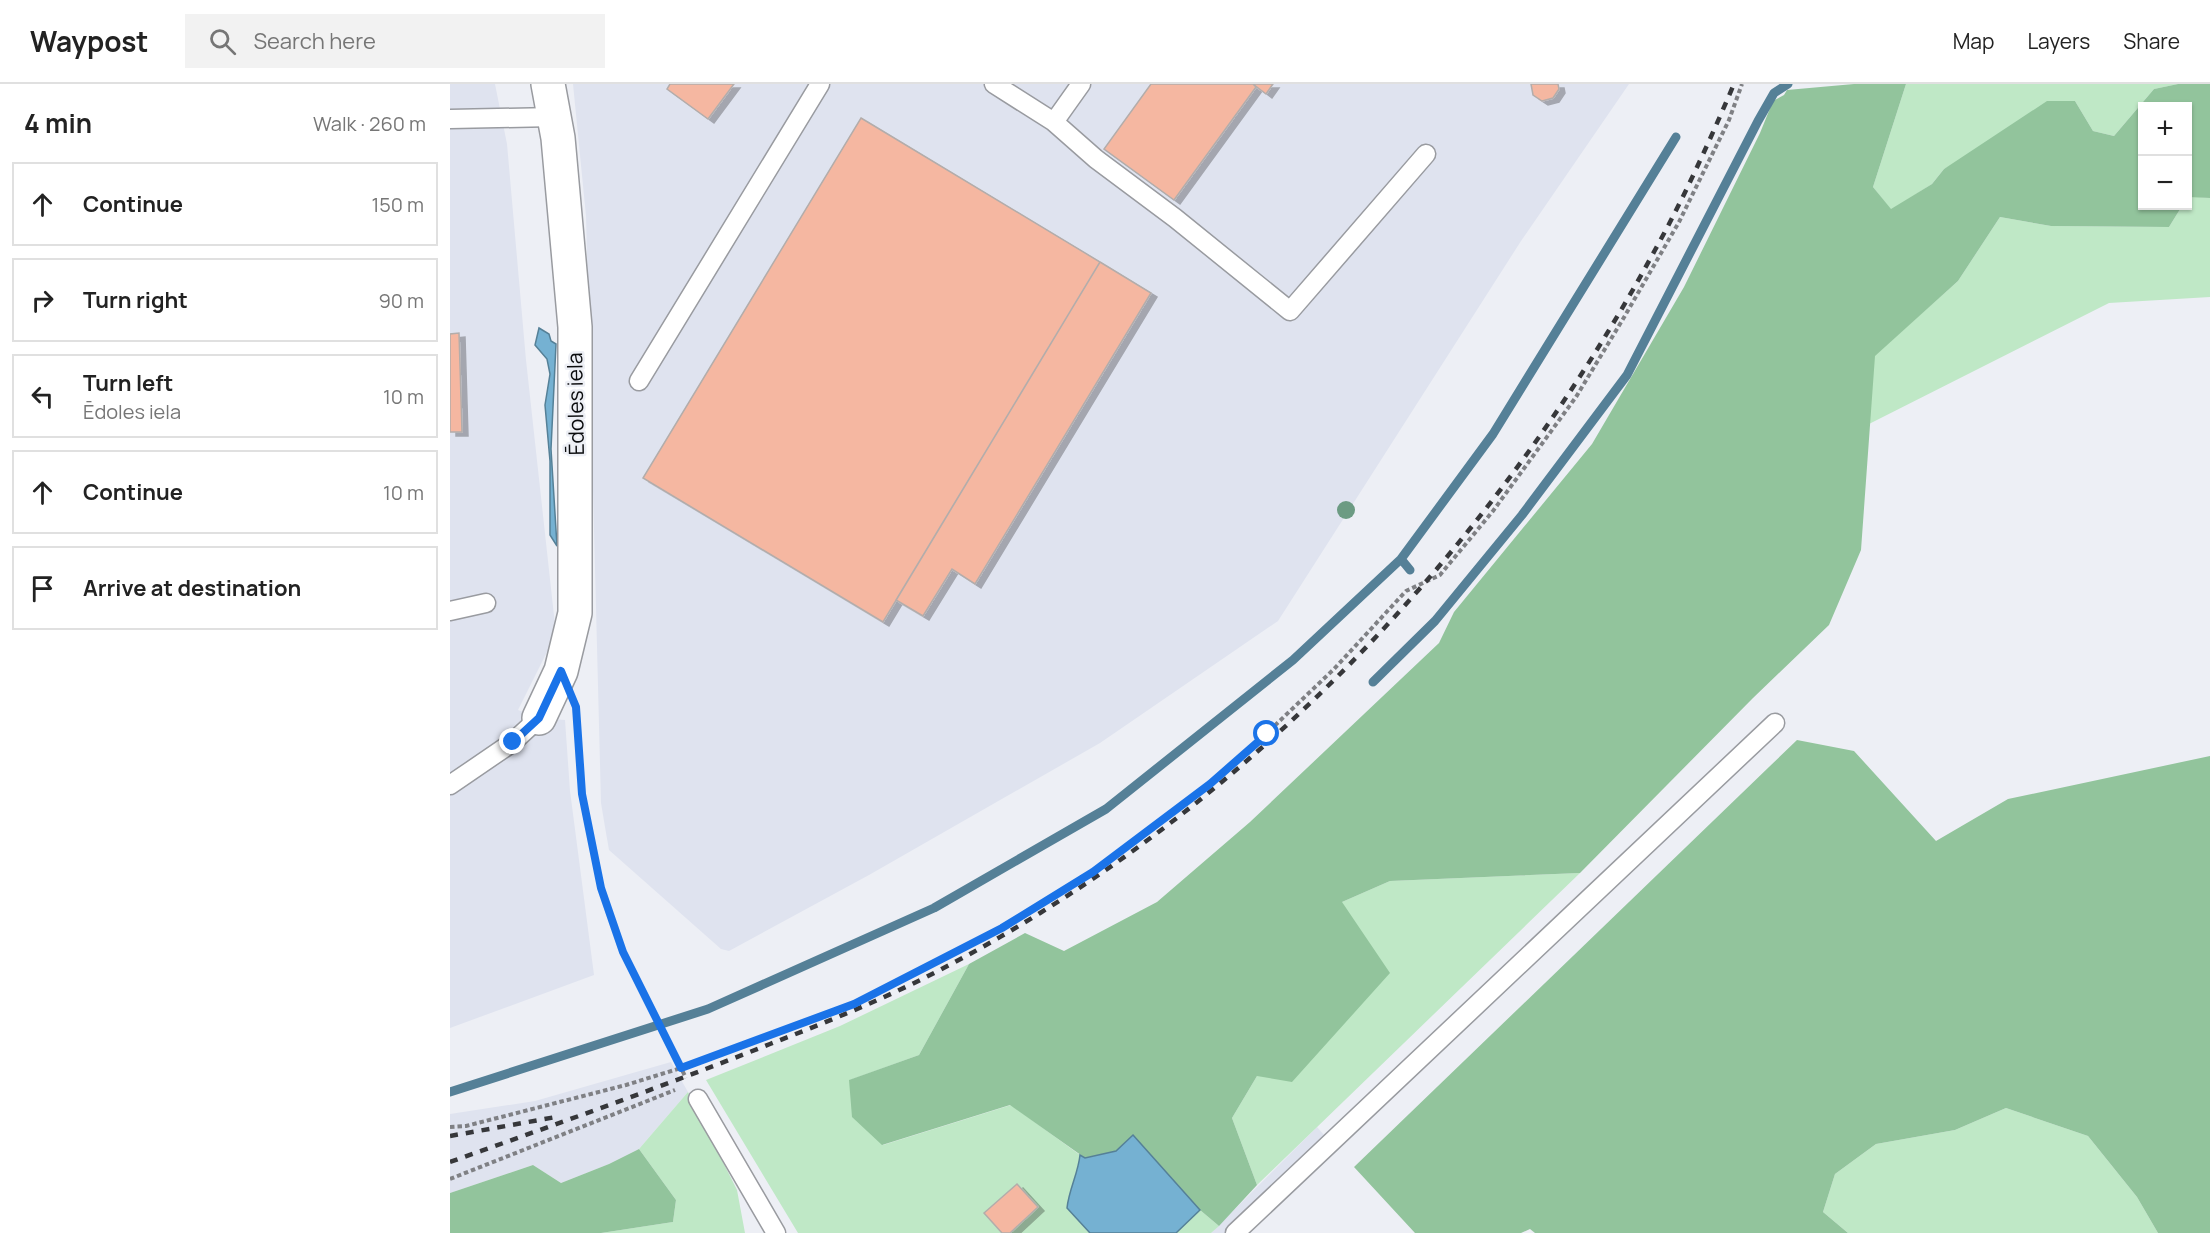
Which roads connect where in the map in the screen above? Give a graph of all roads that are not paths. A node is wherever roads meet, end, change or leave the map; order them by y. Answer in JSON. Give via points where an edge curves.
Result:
{"nodes":[{"id":1,"x":548,"y":84,"type":"edge"},
{"id":2,"x":819,"y":84,"type":"edge"},
{"id":3,"x":994,"y":84,"type":"edge"},
{"id":4,"x":1082,"y":84,"type":"edge"},
{"id":5,"x":554,"y":117,"type":"junction"},
{"id":6,"x":450,"y":118,"type":"edge"},
{"id":7,"x":1054,"y":122,"type":"junction"},
{"id":8,"x":1426,"y":154,"type":"dead end"},
{"id":9,"x":639,"y":381,"type":"dead end"},
{"id":10,"x":486,"y":603,"type":"dead end"},
{"id":11,"x":450,"y":611,"type":"edge"},
{"id":12,"x":539,"y":718,"type":"joint"},
{"id":13,"x":1775,"y":723,"type":"dead end"},
{"id":14,"x":450,"y":785,"type":"edge"},
{"id":15,"x":694,"y":1092,"type":"road end"},
{"id":16,"x":776,"y":1233,"type":"edge"},
{"id":17,"x":1235,"y":1233,"type":"edge"}],
"edges":[{"from":1,"to":5,"type":"street","name":"Ēdoles iela"},
{"from":2,"to":9,"type":"lane"},
{"from":3,"to":7,"type":"lane"},
{"from":4,"to":7,"type":"lane"},
{"from":5,"to":6,"type":"lane"},
{"from":5,"to":12,"type":"street","name":"Ēdoles iela","via":[[575,327],[575,614],[561,671]]},
{"from":7,"to":8,"type":"lane","via":[[1290,311]]},
{"from":10,"to":11,"type":"lane"},
{"from":12,"to":14,"type":"lane","via":[[513,742]]},
{"from":13,"to":17,"type":"lane"},
{"from":15,"to":16,"type":"lane"}]}
